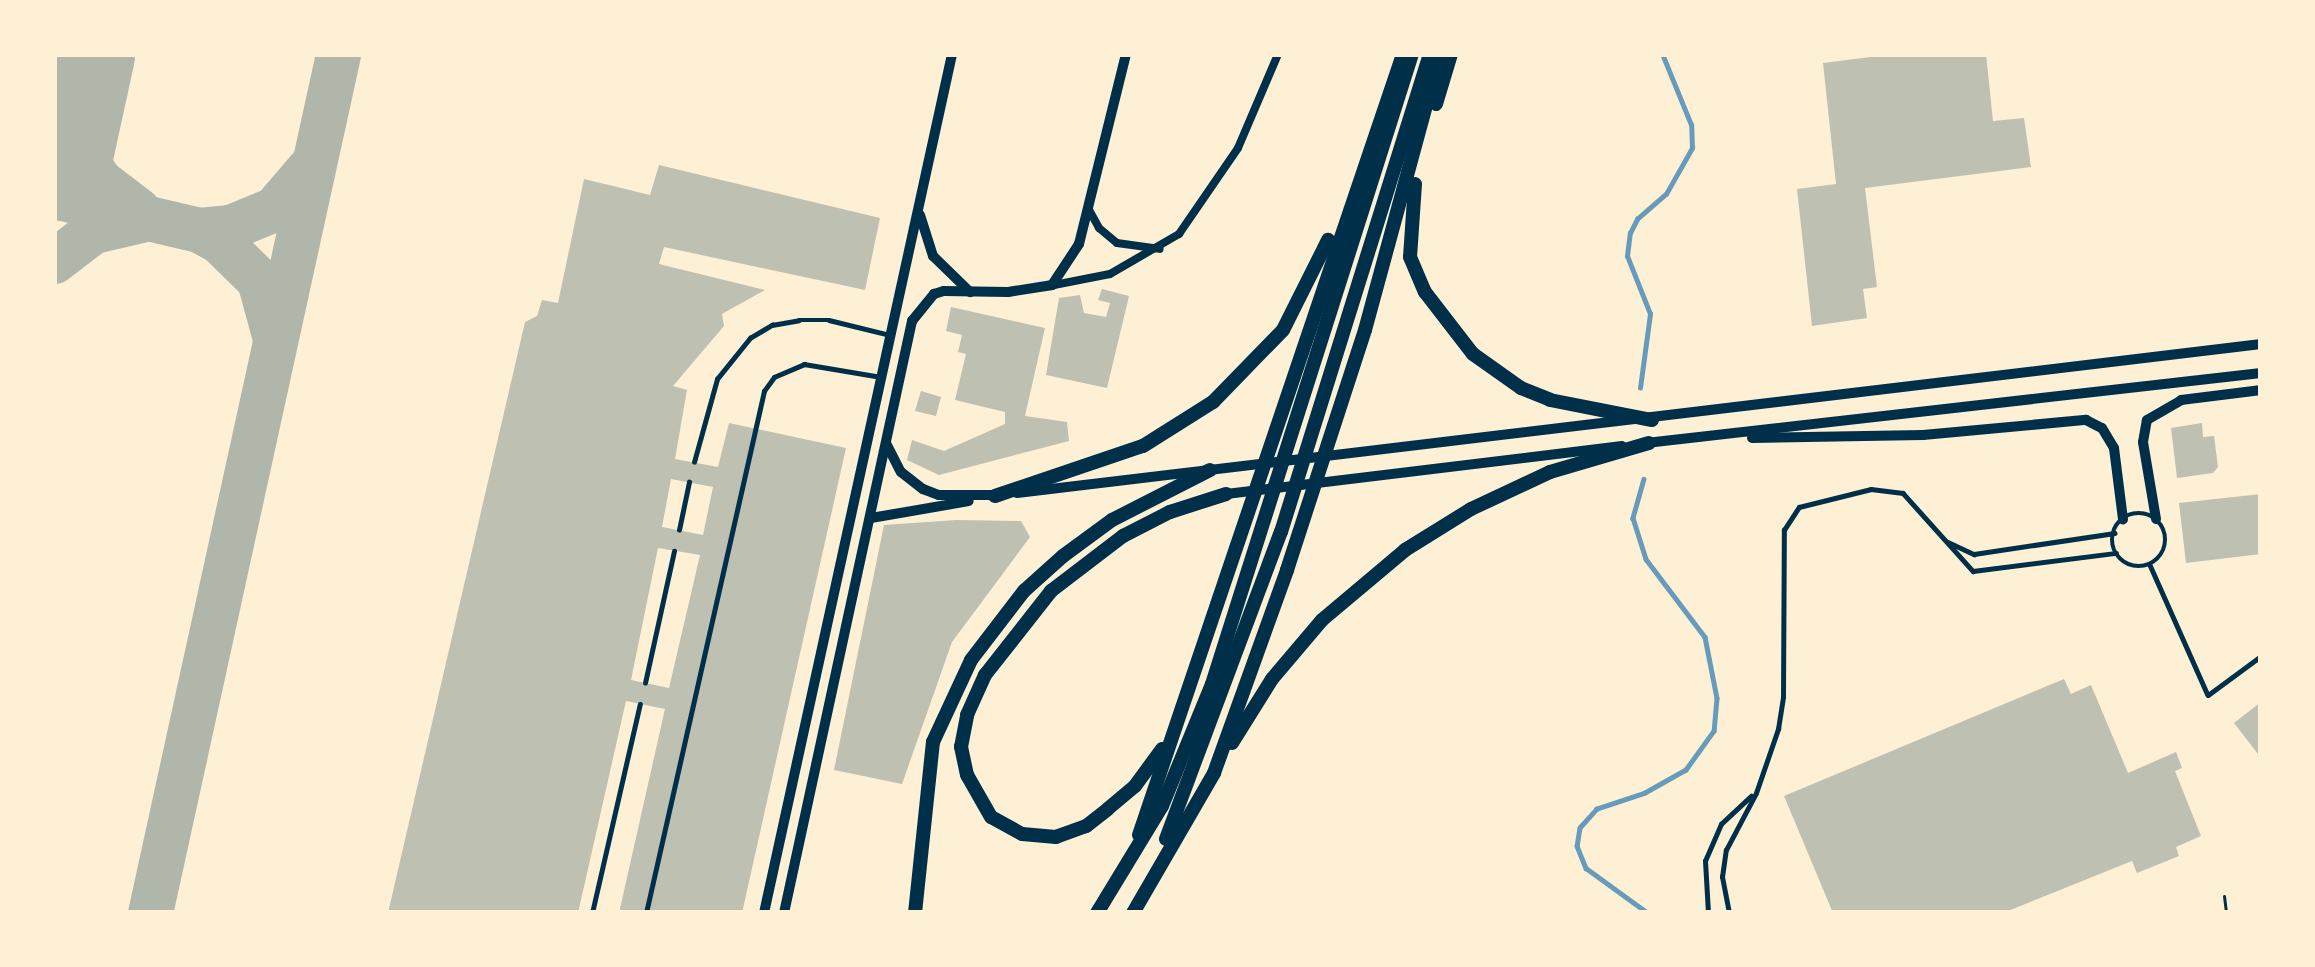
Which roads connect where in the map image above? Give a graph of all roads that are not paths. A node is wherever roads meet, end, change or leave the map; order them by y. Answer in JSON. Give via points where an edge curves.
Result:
{"nodes":[{"id":1,"x":952,"y":54,"type":"edge"},
{"id":2,"x":1278,"y":54,"type":"edge"},
{"id":3,"x":1402,"y":54,"type":"edge"},
{"id":4,"x":1412,"y":54,"type":"edge"},
{"id":5,"x":1430,"y":54,"type":"edge"},
{"id":6,"x":1440,"y":54,"type":"edge"},
{"id":7,"x":1451,"y":54,"type":"edge"},
{"id":8,"x":1127,"y":56,"type":"edge"},
{"id":9,"x":1362,"y":164,"type":"junction"},
{"id":10,"x":918,"y":206,"type":"junction"},
{"id":11,"x":1088,"y":208,"type":"junction"},
{"id":12,"x":1161,"y":249,"type":"junction"},
{"id":13,"x":1052,"y":285,"type":"junction"},
{"id":14,"x":970,"y":292,"type":"junction"},
{"id":15,"x":890,"y":334,"type":"junction"},
{"id":16,"x":2261,"y":344,"type":"edge"},
{"id":17,"x":2261,"y":373,"type":"edge"},
{"id":18,"x":881,"y":376,"type":"junction"},
{"id":19,"x":2261,"y":390,"type":"edge"},
{"id":20,"x":1309,"y":416,"type":"junction"},
{"id":21,"x":1652,"y":420,"type":"junction"},
{"id":22,"x":1689,"y":439,"type":"junction"},
{"id":23,"x":1649,"y":443,"type":"junction"},
{"id":24,"x":886,"y":445,"type":"junction"},
{"id":25,"x":694,"y":463,"type":"dead end"},
{"id":26,"x":1210,"y":470,"type":"junction"},
{"id":27,"x":689,"y":482,"type":"dead end"},
{"id":28,"x":1226,"y":494,"type":"joint"},
{"id":29,"x":995,"y":496,"type":"junction"},
{"id":30,"x":871,"y":518,"type":"junction"},
{"id":31,"x":2123,"y":519,"type":"junction"},
{"id":32,"x":2156,"y":519,"type":"junction"},
{"id":33,"x":679,"y":530,"type":"dead end"},
{"id":34,"x":2114,"y":533,"type":"junction"},
{"id":35,"x":1943,"y":539,"type":"junction"},
{"id":36,"x":674,"y":550,"type":"dead end"},
{"id":37,"x":2116,"y":553,"type":"junction"},
{"id":38,"x":2150,"y":565,"type":"junction"},
{"id":39,"x":2261,"y":656,"type":"edge"},
{"id":40,"x":645,"y":682,"type":"dead end"},
{"id":41,"x":640,"y":704,"type":"dead end"},
{"id":42,"x":1182,"y":713,"type":"junction"},
{"id":43,"x":1214,"y":772,"type":"junction"},
{"id":44,"x":1756,"y":793,"type":"junction"},
{"id":45,"x":1124,"y":873,"type":"junction"},
{"id":46,"x":1149,"y":883,"type":"junction"},
{"id":47,"x":592,"y":913,"type":"edge"},
{"id":48,"x":646,"y":913,"type":"edge"},
{"id":49,"x":764,"y":913,"type":"edge"},
{"id":50,"x":784,"y":913,"type":"edge"},
{"id":51,"x":915,"y":913,"type":"edge"},
{"id":52,"x":1097,"y":913,"type":"edge"},
{"id":53,"x":1132,"y":913,"type":"edge"},
{"id":54,"x":1708,"y":913,"type":"edge"},
{"id":55,"x":1730,"y":913,"type":"edge"}],
"edges":[{"from":1,"to":10,"type":"main road"},
{"from":2,"to":12,"type":"street","via":[[1204,203]]},
{"from":3,"to":9,"type":"highway"},
{"from":4,"to":20,"type":"highway"},
{"from":5,"to":20,"type":"highway"},
{"from":6,"to":43,"type":"highway","via":[[1333,430]]},
{"from":7,"to":21,"type":"highway","via":[[1411,204],[1410,257],[1425,292],[1473,354],[1521,388],[1571,407]]},
{"from":8,"to":11,"type":"main road"},
{"from":9,"to":29,"type":"highway","via":[[1304,297],[1237,382],[1143,446]]},
{"from":9,"to":42,"type":"highway"},
{"from":10,"to":14,"type":"main road","via":[[933,256]]},
{"from":10,"to":15,"type":"main road"},
{"from":11,"to":12,"type":"street","via":[[1117,243]]},
{"from":11,"to":13,"type":"main road","via":[[1073,258]]},
{"from":12,"to":13,"type":"street","via":[[1110,274]]},
{"from":13,"to":14,"type":"main road"},
{"from":14,"to":24,"type":"main road","via":[[934,294],[913,321]]},
{"from":15,"to":18,"type":"main road"},
{"from":15,"to":25,"type":"lane","via":[[799,320],[750,338],[717,379]]},
{"from":16,"to":21,"type":"main road"},
{"from":17,"to":22,"type":"main road"},
{"from":18,"to":48,"type":"lane","via":[[804,364],[774,377],[764,392]]},
{"from":18,"to":49,"type":"main road"},
{"from":19,"to":32,"type":"main road","via":[[2181,400],[2147,420]]},
{"from":20,"to":45,"type":"highway","via":[[1179,771]]},
{"from":20,"to":46,"type":"highway","via":[[1281,532]]},
{"from":21,"to":26,"type":"main road"},
{"from":22,"to":23,"type":"main road"},
{"from":22,"to":31,"type":"main road","via":[[1923,435],[2086,420],[2110,436]]},
{"from":23,"to":28,"type":"main road"},
{"from":23,"to":43,"type":"highway","via":[[1513,488],[1405,550],[1298,646]]},
{"from":24,"to":29,"type":"main road","via":[[923,489]]},
{"from":24,"to":30,"type":"main road"},
{"from":26,"to":29,"type":"main road"},
{"from":26,"to":51,"type":"highway","via":[[1083,540],[994,625],[933,742]]},
{"from":27,"to":33,"type":"lane"},
{"from":28,"to":42,"type":"highway","via":[[1123,536],[1024,618],[967,715],[967,775],[991,817],[1009,829],[1070,834],[1135,786]]},
{"from":29,"to":30,"type":"main road"},
{"from":30,"to":50,"type":"main road"},
{"from":31,"to":32,"type":"lane"},
{"from":31,"to":34,"type":"lane"},
{"from":32,"to":38,"type":"lane","via":[[2166,545]]},
{"from":34,"to":35,"type":"lane","via":[[1974,554]]},
{"from":34,"to":37,"type":"lane"},
{"from":35,"to":37,"type":"lane","via":[[1973,571]]},
{"from":35,"to":44,"type":"lane","via":[[1913,500],[1893,489],[1811,500],[1789,518],[1784,697]]},
{"from":36,"to":40,"type":"lane"},
{"from":37,"to":38,"type":"lane","via":[[2132,566]]},
{"from":38,"to":39,"type":"lane","via":[[2208,695]]},
{"from":41,"to":47,"type":"lane"},
{"from":42,"to":45,"type":"highway"},
{"from":43,"to":46,"type":"highway"},
{"from":44,"to":54,"type":"lane","via":[[1721,824],[1705,861]]},
{"from":44,"to":55,"type":"lane","via":[[1726,850]]},
{"from":45,"to":52,"type":"highway"},
{"from":46,"to":53,"type":"highway"}]}
